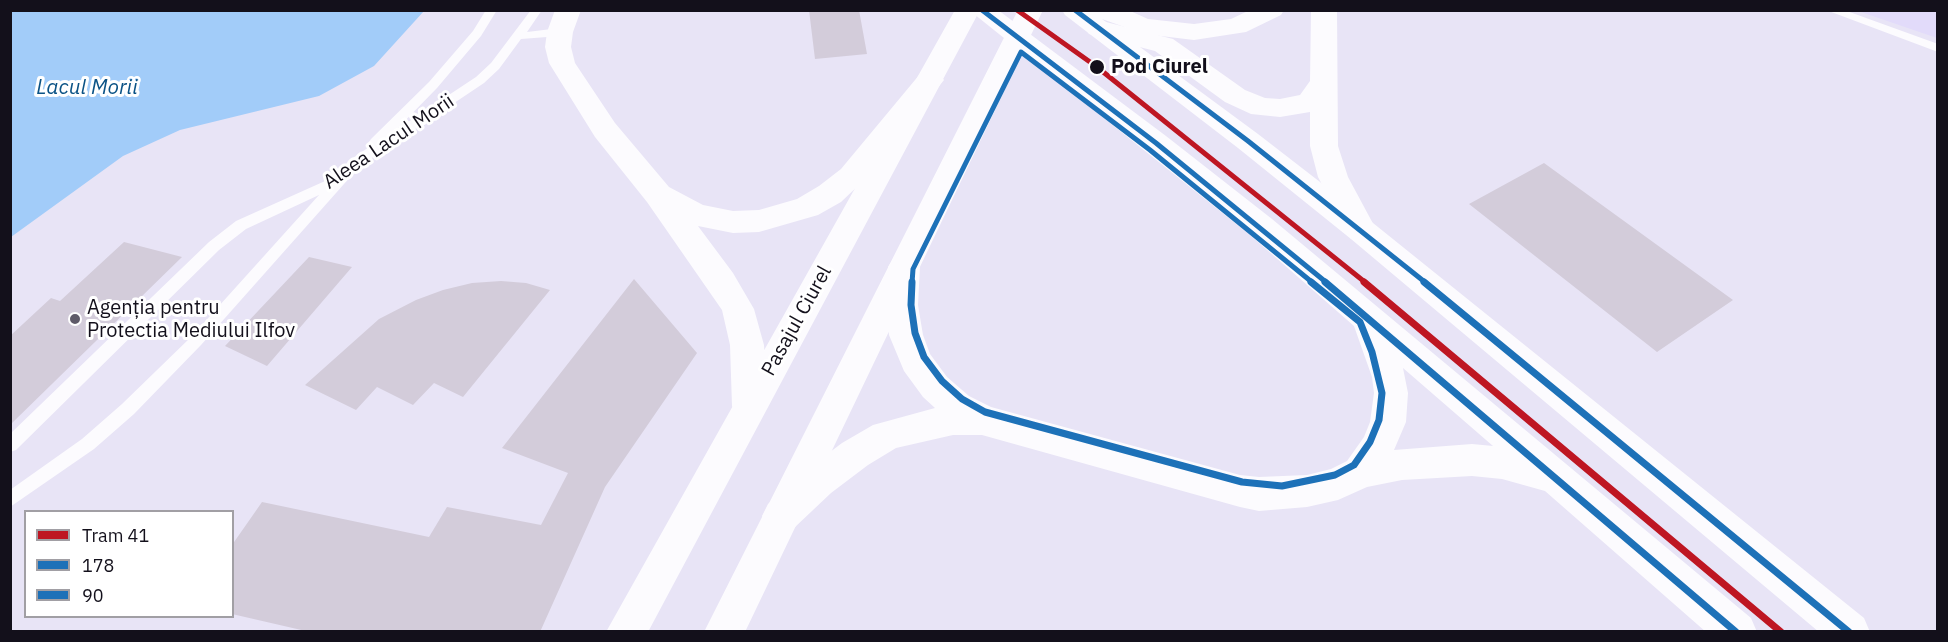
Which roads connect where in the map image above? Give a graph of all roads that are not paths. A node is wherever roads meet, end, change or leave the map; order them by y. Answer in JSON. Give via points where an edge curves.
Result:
{"nodes":[{"id":1,"x":492,"y":10,"type":"edge"},
{"id":2,"x":537,"y":10,"type":"edge"},
{"id":3,"x":968,"y":10,"type":"edge"},
{"id":4,"x":981,"y":10,"type":"edge"},
{"id":5,"x":1031,"y":10,"type":"edge"},
{"id":6,"x":1074,"y":10,"type":"edge"},
{"id":7,"x":1272,"y":10,"type":"edge"},
{"id":8,"x":1323,"y":10,"type":"edge"},
{"id":9,"x":1831,"y":10,"type":"edge"},
{"id":10,"x":1101,"y":19,"type":"edge"},
{"id":11,"x":564,"y":21,"type":"edge"},
{"id":12,"x":519,"y":36,"type":"junction"},
{"id":13,"x":1938,"y":48,"type":"edge"},
{"id":14,"x":930,"y":80,"type":"junction"},
{"id":15,"x":1325,"y":81,"type":"junction"},
{"id":16,"x":355,"y":163,"type":"junction"},
{"id":17,"x":342,"y":178,"type":"junction"},
{"id":18,"x":658,"y":194,"type":"junction"},
{"id":19,"x":1362,"y":231,"type":"junction"},
{"id":20,"x":904,"y":267,"type":"junction"},
{"id":21,"x":1367,"y":316,"type":"junction"},
{"id":22,"x":750,"y":406,"type":"junction"},
{"id":23,"x":982,"y":420,"type":"junction"},
{"id":24,"x":10,"y":445,"type":"edge"},
{"id":25,"x":1360,"y":472,"type":"junction"},
{"id":26,"x":1556,"y":478,"type":"junction"},
{"id":27,"x":10,"y":500,"type":"edge"},
{"id":28,"x":781,"y":516,"type":"junction"},
{"id":29,"x":751,"y":578,"type":"junction"},
{"id":30,"x":626,"y":632,"type":"edge"},
{"id":31,"x":724,"y":632,"type":"edge"},
{"id":32,"x":738,"y":632,"type":"edge"},
{"id":33,"x":1737,"y":632,"type":"edge"},
{"id":34,"x":1850,"y":632,"type":"edge"}],
"edges":[{"from":1,"to":16,"type":"lane","via":[[433,84]]},
{"from":2,"to":12,"type":"lane","name":"Aleea Lacul Morii"},
{"from":3,"to":14,"type":"main road","name":"Pasajul Ciurel"},
{"from":4,"to":21,"type":"main road","via":[[1156,143]]},
{"from":5,"to":20,"type":"main road"},
{"from":6,"to":10,"type":"main road"},
{"from":7,"to":10,"type":"main road","via":[[1252,22],[1194,32]]},
{"from":8,"to":15,"type":"main road"},
{"from":9,"to":13,"type":"lane"},
{"from":10,"to":15,"type":"main road","via":[[1175,51],[1234,96],[1261,107],[1301,105]]},
{"from":10,"to":19,"type":"main road"},
{"from":11,"to":12,"type":"lane"},
{"from":11,"to":18,"type":"main road","via":[[558,47],[562,63],[605,130]]},
{"from":12,"to":16,"type":"lane","name":"Aleea Lacul Morii","via":[[480,80]]},
{"from":14,"to":18,"type":"main road","via":[[851,176],[807,207],[759,221],[733,222],[695,214]]},
{"from":14,"to":22,"type":"main road","name":"Pasajul Ciurel"},
{"from":15,"to":19,"type":"main road","via":[[1327,160]]},
{"from":16,"to":17,"type":"lane","name":"Aleea Lacul Morii"},
{"from":17,"to":24,"type":"lane","name":"Aleea Lacul Morii","via":[[242,225],[214,246]]},
{"from":17,"to":27,"type":"lane","via":[[160,379],[88,444]]},
{"from":18,"to":22,"type":"main road","via":[[738,309],[747,345]]},
{"from":19,"to":34,"type":"main road"},
{"from":20,"to":23,"type":"main road","via":[[902,304],[906,335],[916,361],[935,387]]},
{"from":20,"to":28,"type":"main road"},
{"from":21,"to":25,"type":"main road","via":[[1381,349],[1391,393],[1388,422],[1378,446]]},
{"from":21,"to":26,"type":"main road"},
{"from":22,"to":30,"type":"main road","name":"Pasajul Ciurel"},
{"from":23,"to":25,"type":"main road","via":[[1259,495],[1338,484]]},
{"from":23,"to":28,"type":"main road","via":[[953,420],[886,436],[845,461]]},
{"from":25,"to":26,"type":"main road","via":[[1402,464],[1472,460],[1502,463]]},
{"from":26,"to":33,"type":"main road"},
{"from":28,"to":29,"type":"main road"},
{"from":29,"to":31,"type":"main road"},
{"from":29,"to":32,"type":"main road"}]}
